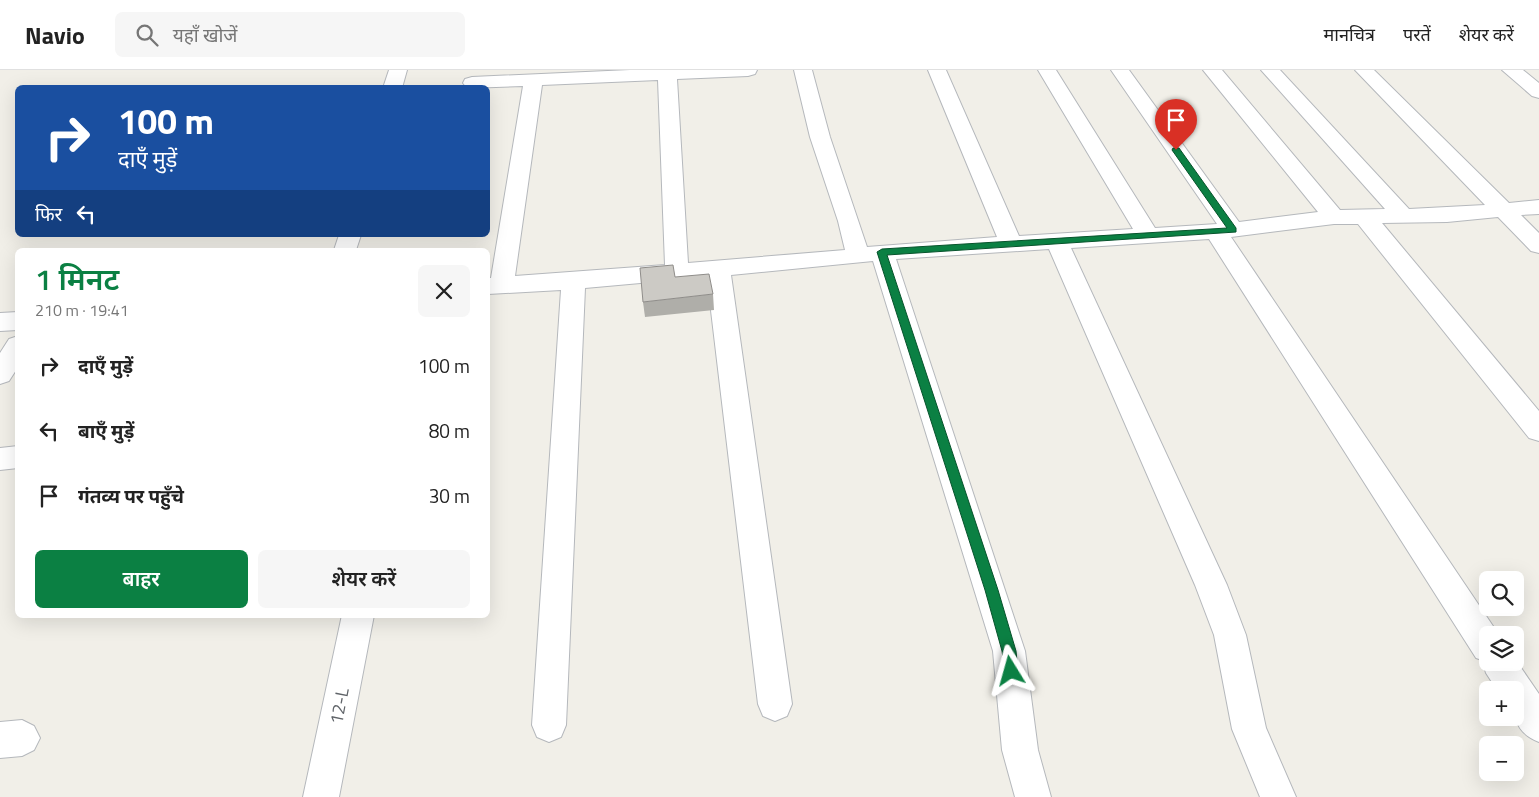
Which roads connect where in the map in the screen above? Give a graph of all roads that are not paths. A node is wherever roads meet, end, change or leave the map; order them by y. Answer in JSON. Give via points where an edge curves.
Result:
{"nodes":[{"id":1,"x":398,"y":70,"type":"edge"},
{"id":2,"x":748,"y":70,"type":"edge"},
{"id":3,"x":803,"y":70,"type":"edge"},
{"id":4,"x":938,"y":70,"type":"edge"},
{"id":5,"x":1047,"y":70,"type":"edge"},
{"id":6,"x":1120,"y":70,"type":"edge"},
{"id":7,"x":1212,"y":70,"type":"edge"},
{"id":8,"x":1270,"y":70,"type":"edge"},
{"id":9,"x":1364,"y":70,"type":"edge"},
{"id":10,"x":1511,"y":70,"type":"edge"},
{"id":11,"x":667,"y":74,"type":"junction"},
{"id":12,"x":533,"y":80,"type":"junction"},
{"id":13,"x":472,"y":83,"type":"dead end"},
{"id":14,"x":393,"y":85,"type":"edge"},
{"id":15,"x":1539,"y":92,"type":"edge"},
{"id":16,"x":1539,"y":207,"type":"edge"},
{"id":17,"x":1504,"y":210,"type":"junction"},
{"id":18,"x":1402,"y":214,"type":"junction"},
{"id":19,"x":1365,"y":217,"type":"junction"},
{"id":20,"x":1334,"y":218,"type":"junction"},
{"id":21,"x":1224,"y":231,"type":"junction"},
{"id":22,"x":1148,"y":234,"type":"junction"},
{"id":23,"x":1056,"y":240,"type":"junction"},
{"id":24,"x":1011,"y":243,"type":"junction"},
{"id":25,"x":1539,"y":246,"type":"edge"},
{"id":26,"x":870,"y":254,"type":"junction"},
{"id":27,"x":718,"y":269,"type":"junction"},
{"id":28,"x":677,"y":272,"type":"junction"},
{"id":29,"x":573,"y":282,"type":"junction"},
{"id":30,"x":495,"y":286,"type":"edge"},
{"id":31,"x":15,"y":320,"type":"edge"},
{"id":32,"x":0,"y":322,"type":"edge"},
{"id":33,"x":15,"y":350,"type":"edge"},
{"id":34,"x":0,"y":374,"type":"edge"},
{"id":35,"x":1539,"y":430,"type":"edge"},
{"id":36,"x":15,"y":457,"type":"edge"},
{"id":37,"x":0,"y":458,"type":"edge"},
{"id":38,"x":357,"y":618,"type":"edge"},
{"id":39,"x":1479,"y":633,"type":"edge"},
{"id":40,"x":1504,"y":671,"type":"edge"},
{"id":41,"x":775,"y":704,"type":"dead end"},
{"id":42,"x":549,"y":725,"type":"dead end"},
{"id":43,"x":1539,"y":726,"type":"edge"},
{"id":44,"x":321,"y":797,"type":"edge"},
{"id":45,"x":1033,"y":797,"type":"edge"},
{"id":46,"x":1278,"y":797,"type":"edge"}],
"edges":[{"from":1,"to":14,"type":"street"},
{"from":2,"to":11,"type":"street"},
{"from":3,"to":26,"type":"street","via":[[820,137],[849,221]]},
{"from":4,"to":24,"type":"street"},
{"from":5,"to":22,"type":"street"},
{"from":6,"to":21,"type":"street"},
{"from":7,"to":20,"type":"street"},
{"from":8,"to":18,"type":"street"},
{"from":9,"to":17,"type":"street"},
{"from":10,"to":15,"type":"street"},
{"from":11,"to":12,"type":"street"},
{"from":11,"to":28,"type":"street"},
{"from":12,"to":13,"type":"street"},
{"from":12,"to":30,"type":"street"},
{"from":16,"to":17,"type":"street"},
{"from":17,"to":18,"type":"street","via":[[1447,215]]},
{"from":17,"to":25,"type":"street"},
{"from":18,"to":19,"type":"street"},
{"from":19,"to":20,"type":"street"},
{"from":19,"to":35,"type":"street"},
{"from":20,"to":21,"type":"street"},
{"from":21,"to":22,"type":"street"},
{"from":21,"to":39,"type":"street"},
{"from":22,"to":23,"type":"street"},
{"from":23,"to":24,"type":"street"},
{"from":23,"to":46,"type":"street","via":[[1211,585],[1230,635],[1249,729]]},
{"from":24,"to":26,"type":"street"},
{"from":26,"to":27,"type":"street"},
{"from":26,"to":45,"type":"street","via":[[991,590],[1009,651],[1020,750]]},
{"from":27,"to":28,"type":"street"},
{"from":27,"to":41,"type":"street"},
{"from":28,"to":29,"type":"street"},
{"from":29,"to":30,"type":"street"},
{"from":29,"to":42,"type":"street"},
{"from":31,"to":32,"type":"street"},
{"from":33,"to":34,"type":"street"},
{"from":36,"to":37,"type":"street"},
{"from":38,"to":44,"type":"street","name":"12-L"},
{"from":40,"to":43,"type":"street"}]}
